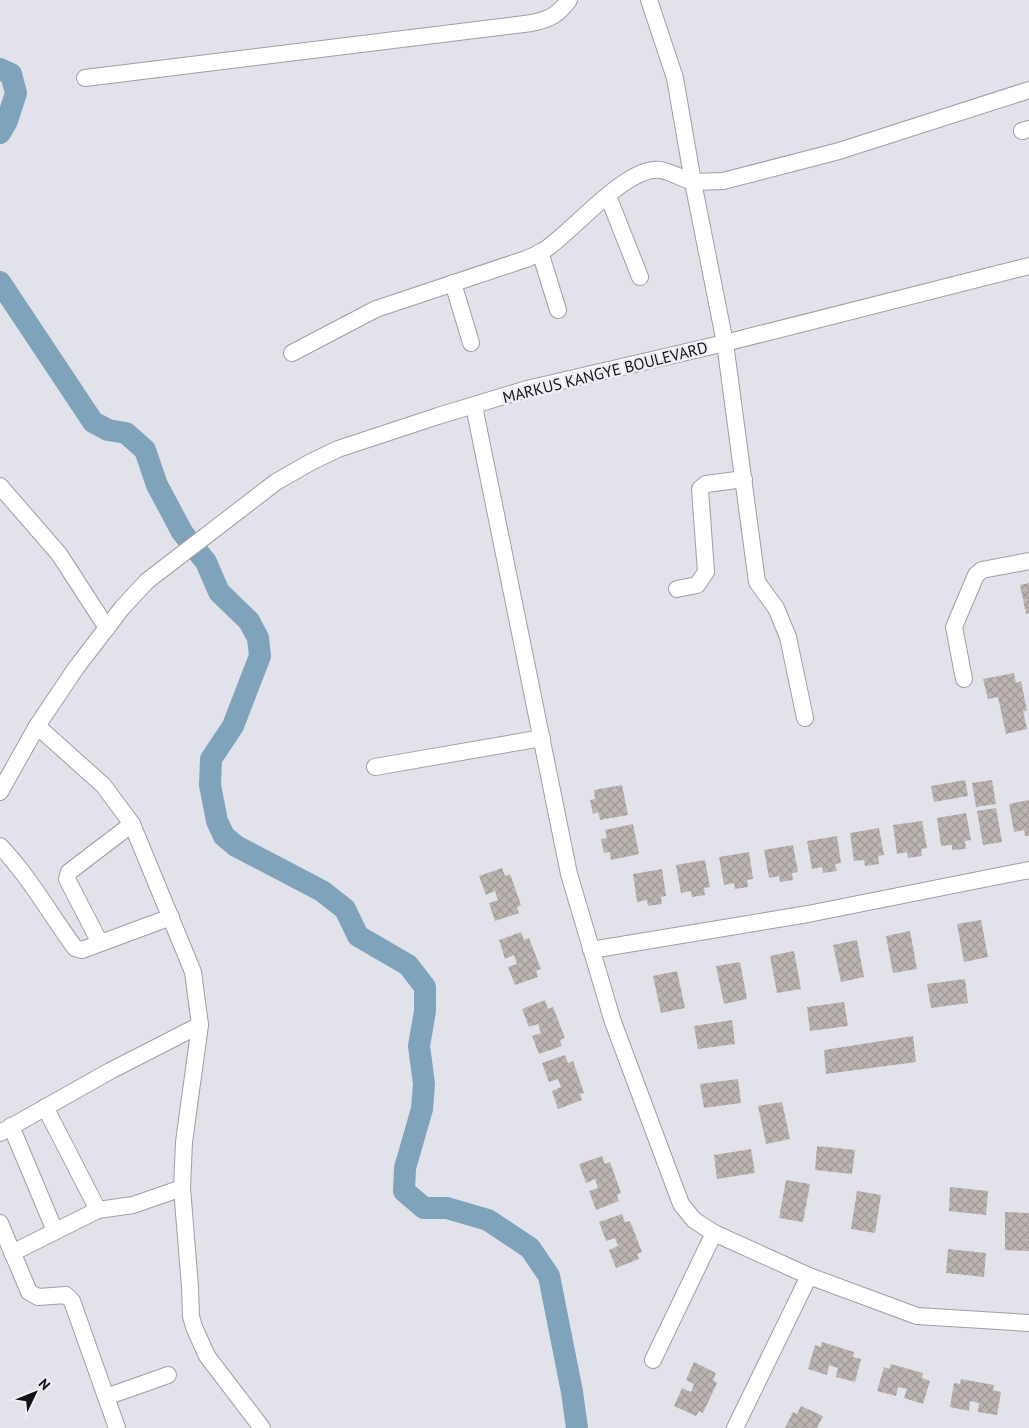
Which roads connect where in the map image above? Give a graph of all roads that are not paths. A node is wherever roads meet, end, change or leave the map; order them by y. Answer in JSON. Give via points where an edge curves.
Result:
{"nodes":[{"id":1,"x":569,"y":0,"type":"edge"},
{"id":2,"x":649,"y":0,"type":"edge"},
{"id":3,"x":85,"y":78,"type":"dead end"},
{"id":4,"x":1029,"y":90,"type":"edge"},
{"id":5,"x":693,"y":182,"type":"junction"},
{"id":6,"x":608,"y":196,"type":"junction"},
{"id":7,"x":540,"y":252,"type":"junction"},
{"id":8,"x":1029,"y":266,"type":"edge"},
{"id":9,"x":640,"y":277,"type":"dead end"},
{"id":10,"x":452,"y":283,"type":"junction"},
{"id":11,"x":558,"y":310,"type":"dead end"},
{"id":12,"x":471,"y":343,"type":"dead end"},
{"id":13,"x":725,"y":343,"type":"junction"},
{"id":14,"x":292,"y":353,"type":"dead end"},
{"id":15,"x":474,"y":406,"type":"junction"},
{"id":16,"x":744,"y":479,"type":"junction"},
{"id":17,"x":0,"y":486,"type":"edge"},
{"id":18,"x":1029,"y":561,"type":"edge"},
{"id":19,"x":677,"y":589,"type":"dead end"},
{"id":20,"x":107,"y":628,"type":"junction"},
{"id":21,"x":964,"y":679,"type":"dead end"},
{"id":22,"x":805,"y":718,"type":"dead end"},
{"id":23,"x":37,"y":726,"type":"junction"},
{"id":24,"x":542,"y":738,"type":"junction"},
{"id":25,"x":0,"y":763,"type":"edge"},
{"id":26,"x":17,"y":763,"type":"junction"},
{"id":27,"x":376,"y":767,"type":"dead end"},
{"id":28,"x":0,"y":792,"type":"edge"},
{"id":29,"x":132,"y":824,"type":"junction"},
{"id":30,"x":0,"y":846,"type":"edge"},
{"id":31,"x":1029,"y":870,"type":"edge"},
{"id":32,"x":170,"y":917,"type":"junction"},
{"id":33,"x":100,"y":943,"type":"junction"},
{"id":34,"x":591,"y":950,"type":"junction"},
{"id":35,"x":200,"y":1025,"type":"junction"},
{"id":36,"x":45,"y":1107,"type":"junction"},
{"id":37,"x":6,"y":1129,"type":"edge"},
{"id":38,"x":182,"y":1188,"type":"junction"},
{"id":39,"x":98,"y":1210,"type":"junction"},
{"id":40,"x":0,"y":1224,"type":"edge"},
{"id":41,"x":55,"y":1231,"type":"junction"},
{"id":42,"x":714,"y":1232,"type":"junction"},
{"id":43,"x":12,"y":1253,"type":"junction"},
{"id":44,"x":809,"y":1276,"type":"junction"},
{"id":45,"x":1029,"y":1323,"type":"edge"},
{"id":46,"x":653,"y":1360,"type":"dead end"},
{"id":47,"x":168,"y":1375,"type":"dead end"},
{"id":48,"x":106,"y":1397,"type":"junction"},
{"id":49,"x":117,"y":1428,"type":"edge"},
{"id":50,"x":262,"y":1428,"type":"edge"},
{"id":51,"x":735,"y":1428,"type":"edge"}],
"edges":[{"from":1,"to":3,"type":"street","via":[[561,11],[532,23]]},
{"from":2,"to":5,"type":"street","via":[[675,78]]},
{"from":4,"to":5,"type":"street","via":[[839,151],[723,181]]},
{"from":5,"to":6,"type":"street","via":[[660,170],[648,171]]},
{"from":5,"to":13,"type":"street"},
{"from":6,"to":7,"type":"street"},
{"from":6,"to":9,"type":"street"},
{"from":7,"to":10,"type":"street"},
{"from":7,"to":11,"type":"street"},
{"from":8,"to":13,"type":"street","name":"MARKUS KANGYE BOULEVARD"},
{"from":10,"to":12,"type":"street"},
{"from":10,"to":14,"type":"street","via":[[376,308]]},
{"from":13,"to":15,"type":"street","name":"MARKUS KANGYE BOULEVARD","via":[[527,389]]},
{"from":13,"to":16,"type":"street"},
{"from":15,"to":20,"type":"street","name":"MARKUS KANGYE BOULEVARD","via":[[338,449],[276,482],[146,581]]},
{"from":15,"to":24,"type":"street"},
{"from":16,"to":19,"type":"street","via":[[706,484],[700,489],[706,572],[697,585]]},
{"from":16,"to":22,"type":"street","via":[[757,582],[776,608],[788,637]]},
{"from":17,"to":20,"type":"street","via":[[59,554]]},
{"from":18,"to":21,"type":"street","via":[[982,570],[976,575],[954,627]]},
{"from":20,"to":23,"type":"street","name":"MARKUS KANGYE BOULEVARD"},
{"from":23,"to":26,"type":"street","name":"MARKUS KANGYE BOULEVARD"},
{"from":23,"to":29,"type":"street","via":[[103,785]]},
{"from":24,"to":27,"type":"street"},
{"from":24,"to":34,"type":"street","via":[[569,874]]},
{"from":25,"to":26,"type":"street"},
{"from":26,"to":28,"type":"street","name":"MARKUS KANGYE BOULEVARD"},
{"from":29,"to":32,"type":"street"},
{"from":29,"to":33,"type":"street","via":[[67,875]]},
{"from":30,"to":33,"type":"street","via":[[34,887],[75,948],[82,950]]},
{"from":31,"to":34,"type":"street","via":[[808,914]]},
{"from":32,"to":33,"type":"street"},
{"from":32,"to":35,"type":"street","via":[[193,972]]},
{"from":34,"to":42,"type":"street","via":[[613,1022],[681,1204],[694,1220]]},
{"from":35,"to":36,"type":"street"},
{"from":35,"to":38,"type":"street","via":[[184,1142]]},
{"from":36,"to":37,"type":"street"},
{"from":36,"to":39,"type":"street"},
{"from":37,"to":41,"type":"street"},
{"from":38,"to":39,"type":"street","via":[[133,1205]]},
{"from":38,"to":50,"type":"street","via":[[190,1316],[207,1356]]},
{"from":39,"to":41,"type":"street"},
{"from":40,"to":43,"type":"street"},
{"from":41,"to":43,"type":"street"},
{"from":42,"to":44,"type":"street"},
{"from":42,"to":46,"type":"street"},
{"from":43,"to":48,"type":"street","via":[[29,1292],[38,1297],[66,1295],[72,1301]]},
{"from":44,"to":45,"type":"street","via":[[917,1316]]},
{"from":44,"to":51,"type":"street"},
{"from":47,"to":48,"type":"street"},
{"from":48,"to":49,"type":"street"}]}
